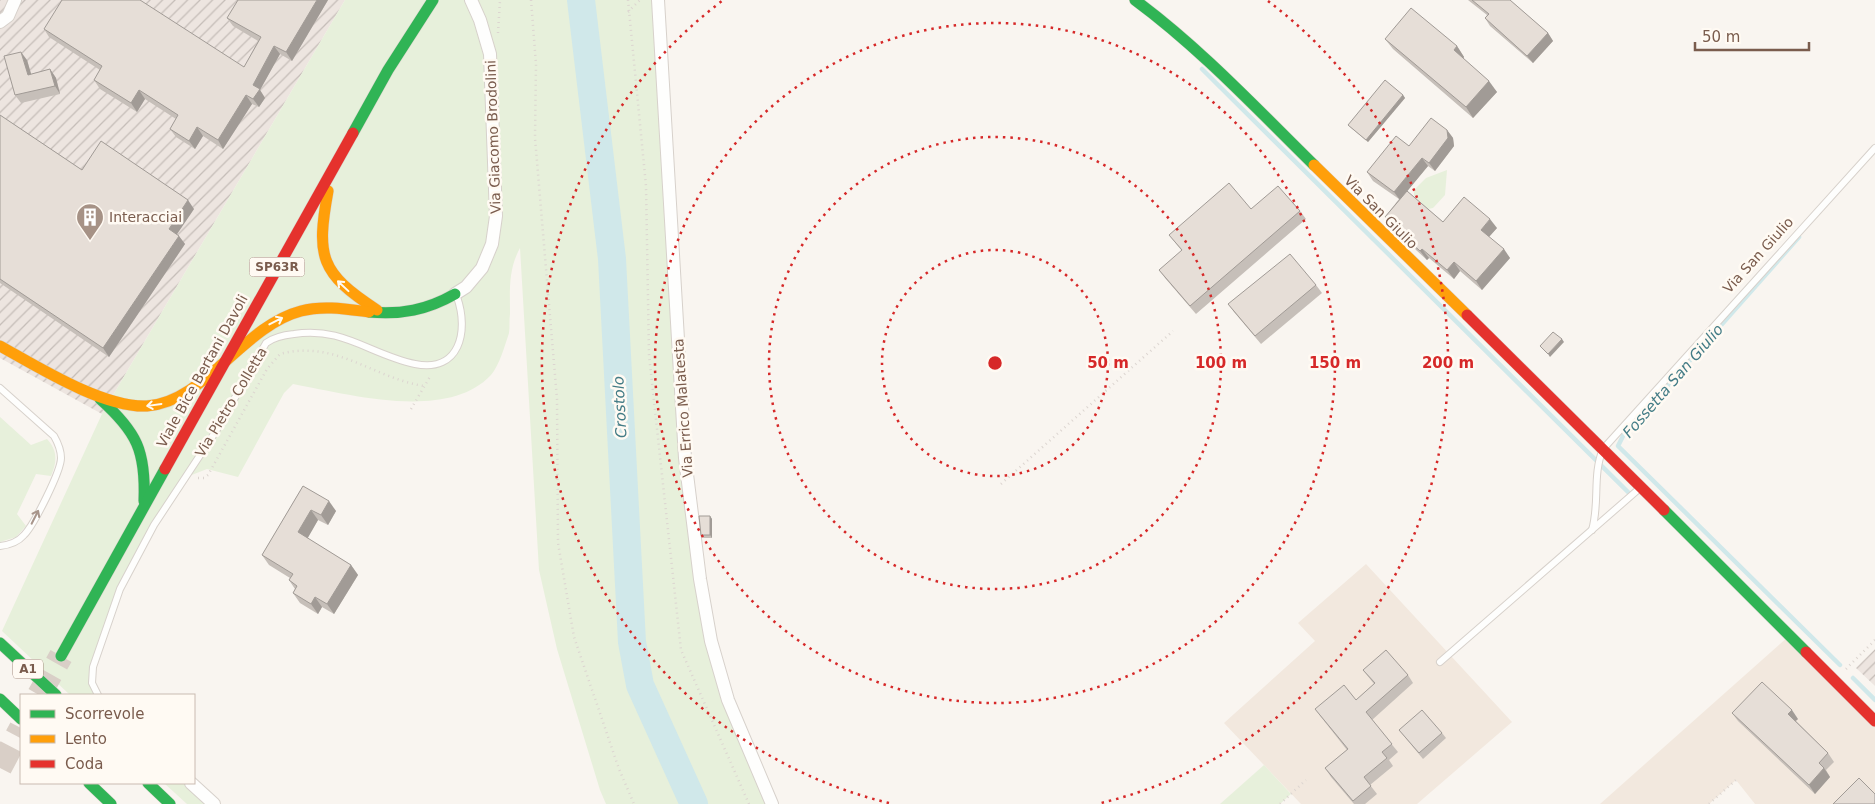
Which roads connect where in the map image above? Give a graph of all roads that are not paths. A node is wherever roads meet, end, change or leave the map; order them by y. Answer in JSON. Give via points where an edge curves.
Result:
{"nodes":[{"id":1,"x":15,"y":0,"type":"edge"},
{"id":2,"x":433,"y":0,"type":"edge"},
{"id":3,"x":471,"y":0,"type":"edge"},
{"id":4,"x":658,"y":0,"type":"edge"},
{"id":5,"x":1135,"y":0,"type":"edge"},
{"id":6,"x":0,"y":22,"type":"edge"},
{"id":7,"x":1875,"y":148,"type":"edge"},
{"id":8,"x":331,"y":172,"type":"junction"},
{"id":9,"x":455,"y":294,"type":"junction"},
{"id":10,"x":383,"y":313,"type":"junction"},
{"id":11,"x":0,"y":346,"type":"edge"},
{"id":12,"x":224,"y":361,"type":"junction"},
{"id":13,"x":0,"y":388,"type":"edge"},
{"id":14,"x":95,"y":394,"type":"junction"},
{"id":15,"x":1603,"y":449,"type":"junction"},
{"id":16,"x":1640,"y":488,"type":"junction"},
{"id":17,"x":144,"y":506,"type":"junction"},
{"id":18,"x":1592,"y":530,"type":"junction"},
{"id":19,"x":0,"y":546,"type":"edge"},
{"id":20,"x":3,"y":641,"type":"edge"},
{"id":21,"x":61,"y":656,"type":"tunnel mouth"},
{"id":22,"x":1440,"y":662,"type":"dead end"},
{"id":23,"x":55,"y":694,"type":"edge"},
{"id":24,"x":59,"y":694,"type":"edge"},
{"id":25,"x":98,"y":694,"type":"edge"},
{"id":26,"x":0,"y":699,"type":"edge"},
{"id":27,"x":20,"y":718,"type":"edge"},
{"id":28,"x":1875,"y":721,"type":"edge"},
{"id":29,"x":90,"y":784,"type":"edge"},
{"id":30,"x":149,"y":784,"type":"edge"},
{"id":31,"x":192,"y":784,"type":"edge"},
{"id":32,"x":111,"y":804,"type":"edge"},
{"id":33,"x":170,"y":804,"type":"edge"},
{"id":34,"x":214,"y":804,"type":"edge"},
{"id":35,"x":772,"y":804,"type":"edge"}],
"edges":[{"from":1,"to":6,"type":"street","via":[[8,16]]},
{"from":2,"to":8,"type":"main road","name":"Viale Bice Bertani Davoli","number":"SP63R","via":[[388,70]]},
{"from":3,"to":9,"type":"street","name":"Via Giacomo Brodolini","via":[[489,48],[495,227],[482,268],[466,287]]},
{"from":4,"to":35,"type":"street","name":"Via Errico Malatesta","via":[[685,458],[700,579],[711,641],[728,700]]},
{"from":5,"to":15,"type":"main road","name":"Via San Giulio","via":[[1206,59]]},
{"from":7,"to":15,"type":"lane","name":"Via San Giulio"},
{"from":10,"to":8,"type":"main road","one_way":true,"via":[[339,284],[324,256],[320,230]]},
{"from":8,"to":12,"type":"main road","name":"Viale Bice Bertani Davoli","number":"SP63R"},
{"from":9,"to":10,"type":"main road","via":[[413,312]]},
{"from":9,"to":25,"type":"lane","name":"Via Pietro Colletta","via":[[463,320],[462,339],[448,356],[430,364],[415,364],[333,334],[299,333],[271,339],[154,525],[120,589],[93,667],[92,683]]},
{"from":12,"to":10,"type":"main road","one_way":true,"via":[[275,320],[301,311],[330,307]]},
{"from":11,"to":14,"type":"main road"},
{"from":12,"to":14,"type":"main road","one_way":true,"via":[[185,392],[161,404],[136,406]]},
{"from":12,"to":17,"type":"main road","name":"Viale Bice Bertani Davoli","number":"SP63R"},
{"from":19,"to":13,"type":"lane","one_way":true,"via":[[19,539],[29,529],[60,468],[61,457],[54,436]]},
{"from":14,"to":17,"type":"main road","via":[[122,418],[140,443],[146,475]]},
{"from":15,"to":16,"type":"main road","name":"Via San Giulio"},
{"from":15,"to":18,"type":"lane","via":[[1597,467],[1596,514]]},
{"from":16,"to":18,"type":"lane"},
{"from":16,"to":28,"type":"main road","name":"Via San Giulio"},
{"from":17,"to":21,"type":"main road","name":"Viale Bice Bertani Davoli","number":"SP63R"},
{"from":18,"to":22,"type":"lane"},
{"from":20,"to":23,"type":"main road","number":"A1"},
{"from":20,"to":24,"type":"lane"},
{"from":26,"to":27,"type":"main road"},
{"from":29,"to":32,"type":"main road"},
{"from":30,"to":33,"type":"main road"},
{"from":31,"to":34,"type":"street"}]}
